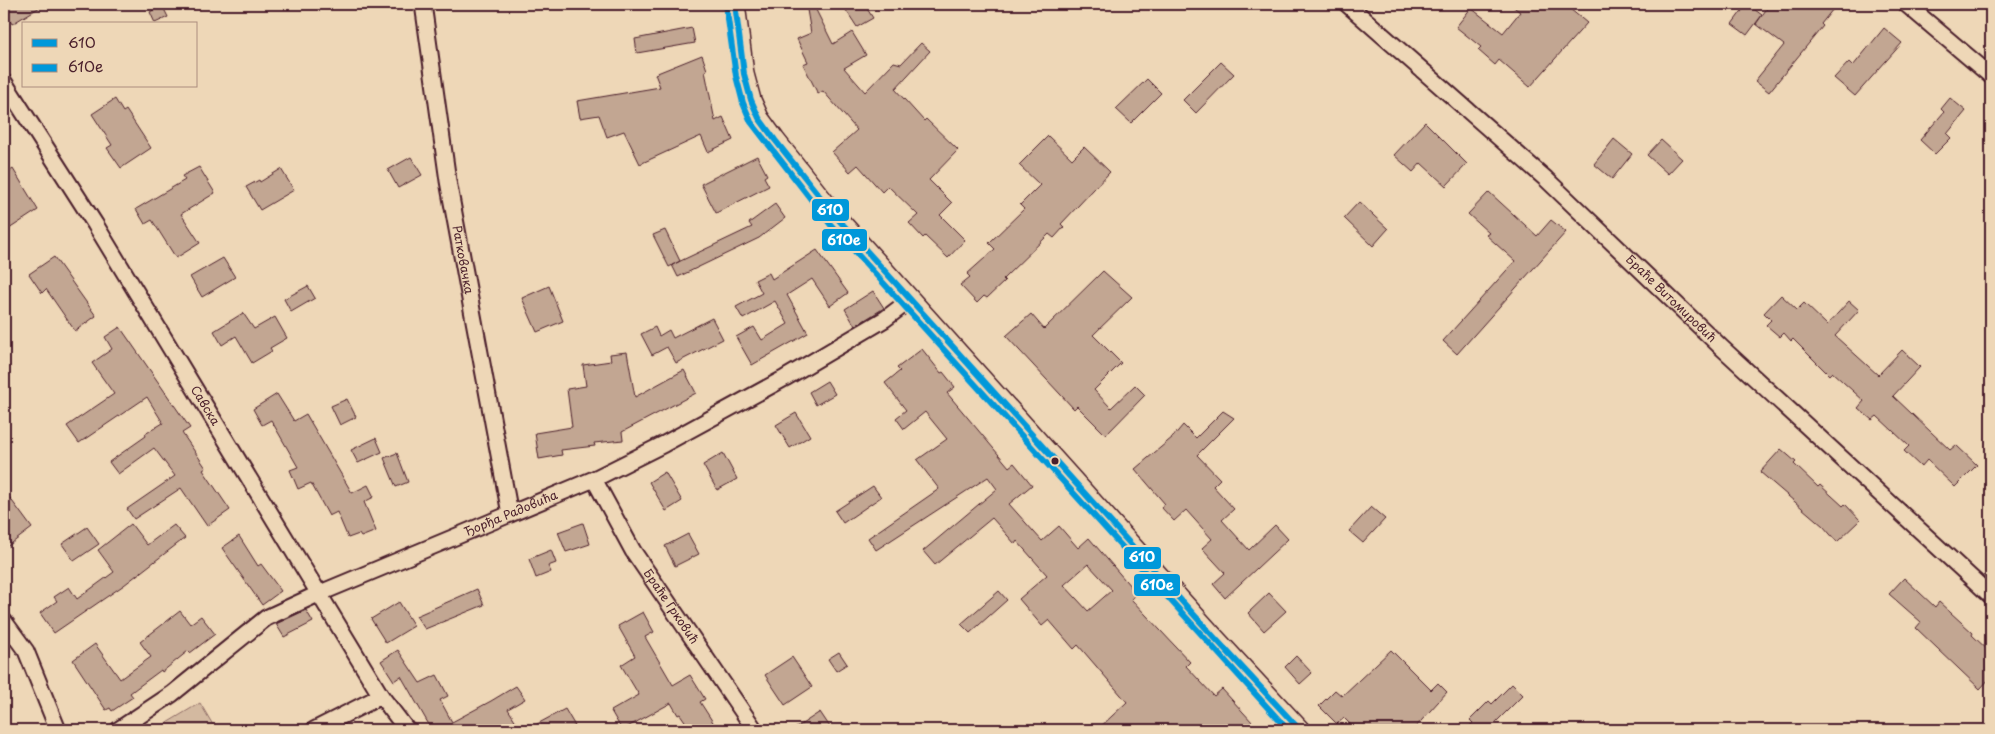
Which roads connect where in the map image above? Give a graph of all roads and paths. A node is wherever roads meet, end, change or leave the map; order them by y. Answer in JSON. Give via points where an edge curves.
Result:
{"nodes":[{"id":1,"x":423,"y":4,"type":"edge"},
{"id":2,"x":735,"y":4,"type":"edge"},
{"id":3,"x":1347,"y":4,"type":"edge"},
{"id":4,"x":1906,"y":4,"type":"edge"},
{"id":5,"x":1991,"y":76,"type":"edge"},
{"id":6,"x":4,"y":82,"type":"edge"},
{"id":7,"x":910,"y":300,"type":"junction"},
{"id":8,"x":594,"y":479,"type":"junction"},
{"id":9,"x":510,"y":514,"type":"junction"},
{"id":10,"x":318,"y":594,"type":"junction"},
{"id":11,"x":1991,"y":596,"type":"edge"},
{"id":12,"x":4,"y":620,"type":"edge"},
{"id":13,"x":381,"y":696,"type":"junction"},
{"id":14,"x":58,"y":730,"type":"edge"},
{"id":15,"x":118,"y":730,"type":"edge"},
{"id":16,"x":314,"y":730,"type":"edge"},
{"id":17,"x":407,"y":730,"type":"edge"},
{"id":18,"x":755,"y":730,"type":"edge"},
{"id":19,"x":1300,"y":730,"type":"edge"}],
"edges":[{"from":1,"to":9,"type":"street","name":"Ратковачка","via":[[448,181]]},
{"from":2,"to":7,"type":"street","via":[[744,74],[756,113],[837,218]]},
{"from":3,"to":11,"type":"street","name":"Браће Витомировић","via":[[1546,179],[1721,347]]},
{"from":4,"to":5,"type":"street"},
{"from":6,"to":10,"type":"street","name":"Савска","via":[[95,224]]},
{"from":7,"to":8,"type":"street","name":"Ђорђа Радовића","via":[[885,319],[785,378]]},
{"from":7,"to":19,"type":"street"},
{"from":8,"to":9,"type":"street","name":"Ђорђа Радовића"},
{"from":8,"to":18,"type":"street","name":"Браће Грковић","via":[[633,551]]},
{"from":9,"to":10,"type":"street","name":"Ђорђа Радовића"},
{"from":10,"to":13,"type":"street","name":"Савска"},
{"from":10,"to":15,"type":"street","name":"Ђорђа Радовића","via":[[266,618],[172,694]]},
{"from":12,"to":14,"type":"street","via":[[26,651]]},
{"from":13,"to":16,"type":"street"},
{"from":13,"to":17,"type":"street","name":"Савска"}]}
